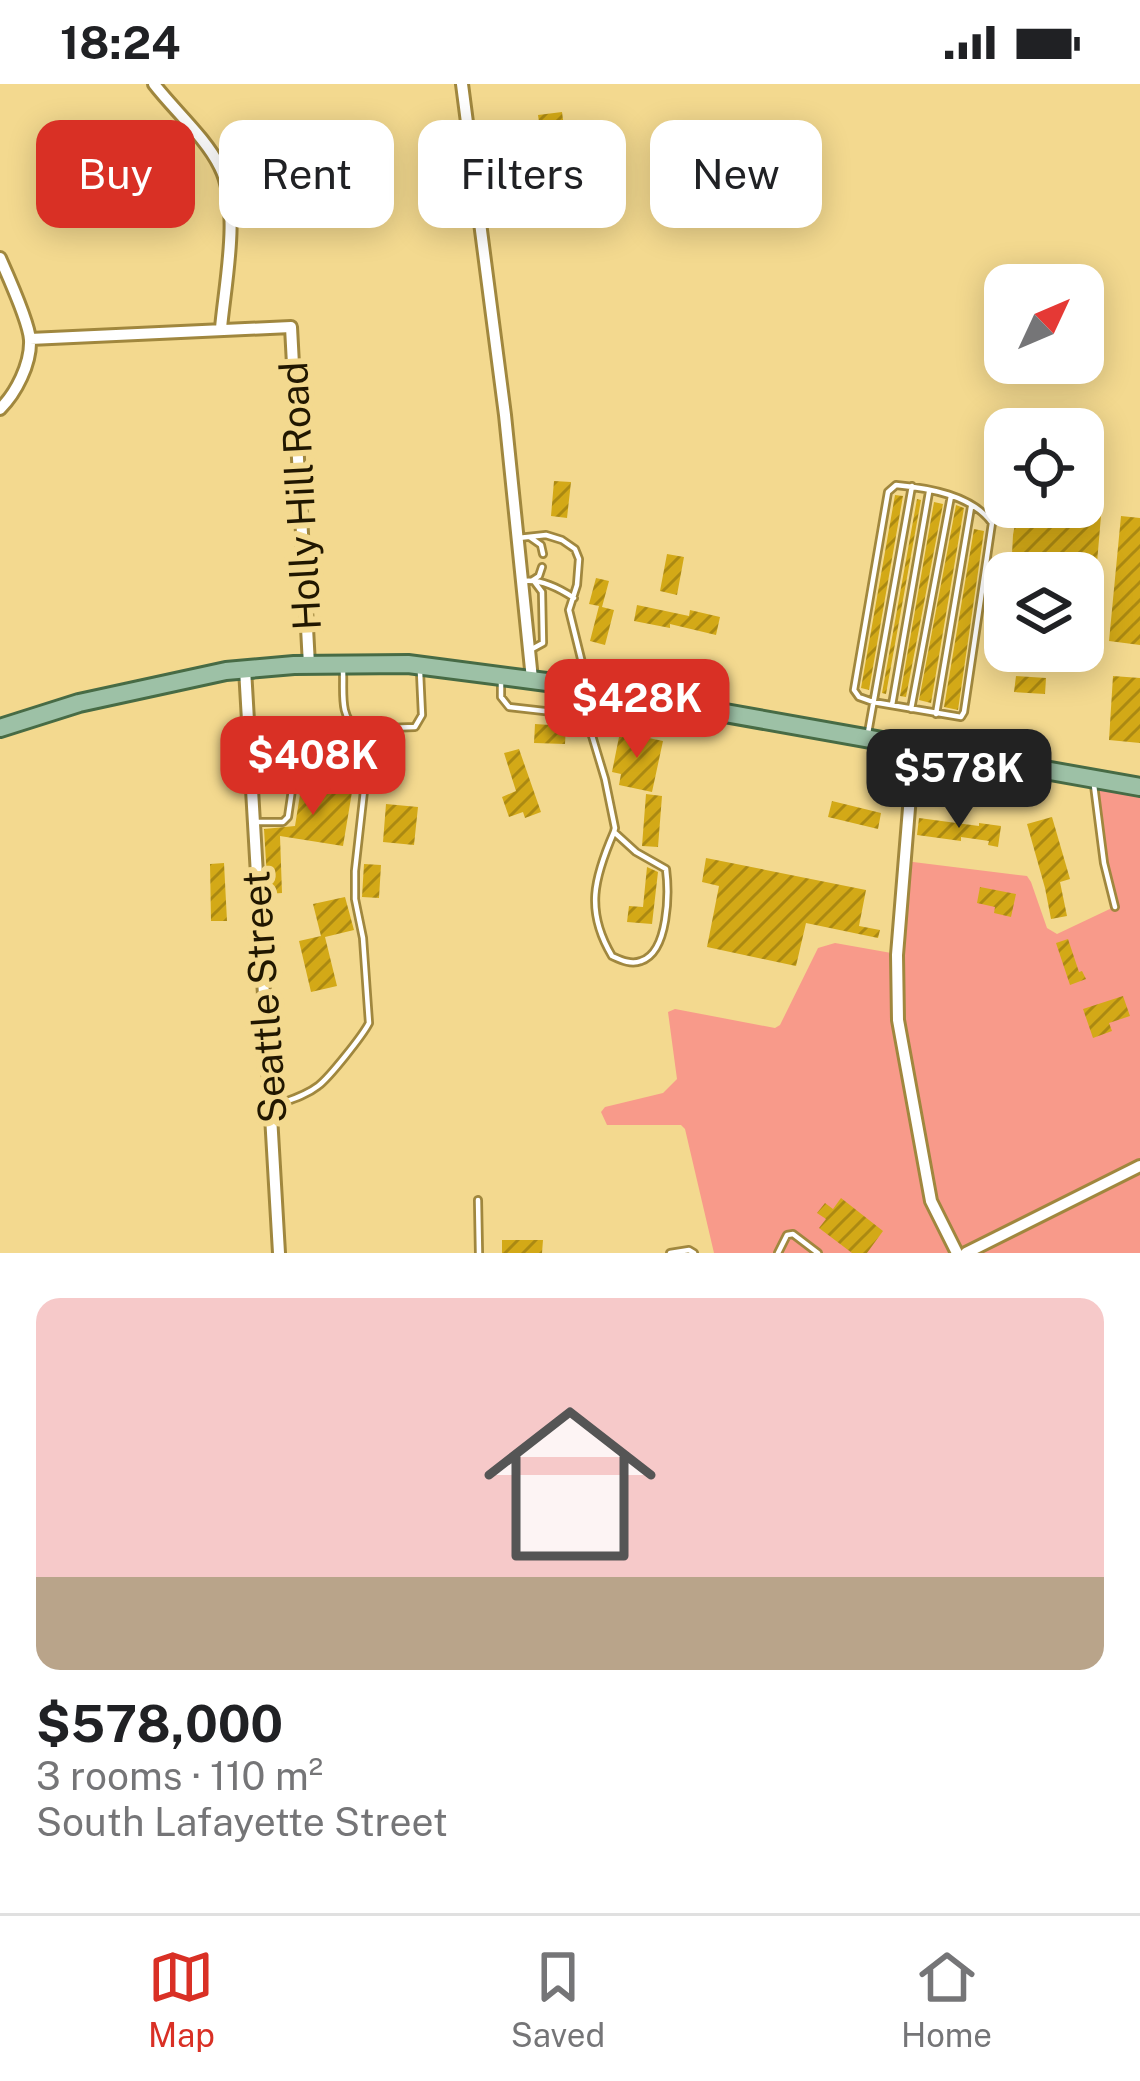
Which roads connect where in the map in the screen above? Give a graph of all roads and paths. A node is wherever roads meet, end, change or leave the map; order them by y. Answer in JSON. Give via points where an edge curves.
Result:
{"nodes":[{"id":1,"x":154,"y":84,"type":"edge"},
{"id":2,"x":462,"y":84,"type":"edge"},
{"id":3,"x":183,"y":120,"type":"edge"},
{"id":4,"x":195,"y":135,"type":"edge"},
{"id":5,"x":219,"y":166,"type":"edge"},
{"id":6,"x":229,"y":228,"type":"edge"},
{"id":7,"x":0,"y":258,"type":"edge"},
{"id":8,"x":221,"y":328,"type":"junction"},
{"id":9,"x":30,"y":339,"type":"junction"},
{"id":10,"x":0,"y":410,"type":"edge"},
{"id":11,"x":912,"y":486,"type":"junction"},
{"id":12,"x":930,"y":491,"type":"junction"},
{"id":13,"x":951,"y":496,"type":"junction"},
{"id":14,"x":971,"y":504,"type":"junction"},
{"id":15,"x":525,"y":538,"type":"junction"},
{"id":16,"x":544,"y":554,"type":"dead end"},
{"id":17,"x":542,"y":567,"type":"dead end"},
{"id":18,"x":528,"y":581,"type":"junction"},
{"id":19,"x":574,"y":598,"type":"junction"},
{"id":20,"x":309,"y":665,"type":"junction"},
{"id":21,"x":343,"y":665,"type":"junction"},
{"id":22,"x":420,"y":665,"type":"junction"},
{"id":23,"x":245,"y":669,"type":"junction"},
{"id":24,"x":501,"y":675,"type":"junction"},
{"id":25,"x":532,"y":680,"type":"junction"},
{"id":26,"x":580,"y":687,"type":"junction"},
{"id":27,"x":873,"y":702,"type":"junction"},
{"id":28,"x":892,"y":705,"type":"junction"},
{"id":29,"x":911,"y":709,"type":"junction"},
{"id":30,"x":936,"y":714,"type":"junction"},
{"id":31,"x":0,"y":728,"type":"edge"},
{"id":32,"x":358,"y":729,"type":"junction"},
{"id":33,"x":866,"y":739,"type":"junction"},
{"id":34,"x":914,"y":747,"type":"junction"},
{"id":35,"x":363,"y":754,"type":"junction"},
{"id":36,"x":1093,"y":779,"type":"junction"},
{"id":37,"x":1140,"y":787,"type":"edge"},
{"id":38,"x":253,"y":822,"type":"junction"},
{"id":39,"x":614,"y":832,"type":"junction"},
{"id":40,"x":1114,"y":907,"type":"dead end"},
{"id":41,"x":271,"y":1107,"type":"junction"},
{"id":42,"x":1140,"y":1166,"type":"edge"},
{"id":43,"x":478,"y":1200,"type":"dead end"},
{"id":44,"x":279,"y":1253,"type":"edge"},
{"id":45,"x":479,"y":1253,"type":"edge"},
{"id":46,"x":670,"y":1253,"type":"edge"},
{"id":47,"x":694,"y":1253,"type":"edge"},
{"id":48,"x":778,"y":1253,"type":"edge"},
{"id":49,"x":818,"y":1253,"type":"edge"},
{"id":50,"x":957,"y":1253,"type":"edge"},
{"id":51,"x":966,"y":1253,"type":"edge"}],
"edges":[{"from":1,"to":3,"type":"street"},
{"from":2,"to":15,"type":"street"},
{"from":4,"to":5,"type":"street"},
{"from":6,"to":8,"type":"street"},
{"from":7,"to":9,"type":"street"},
{"from":8,"to":9,"type":"street"},
{"from":8,"to":20,"type":"street","name":"Holly Hill Road","via":[[291,327]]},
{"from":9,"to":10,"type":"street","via":[[14,396]]},
{"from":11,"to":12,"type":"lane"},
{"from":11,"to":27,"type":"lane"},
{"from":11,"to":27,"type":"lane","via":[[892,486],[884,514],[854,686]]},
{"from":12,"to":13,"type":"lane"},
{"from":12,"to":28,"type":"lane"},
{"from":13,"to":14,"type":"lane"},
{"from":13,"to":29,"type":"lane"},
{"from":14,"to":30,"type":"lane"},
{"from":14,"to":30,"type":"lane","via":[[993,527],[964,712]]},
{"from":15,"to":16,"type":"lane"},
{"from":15,"to":18,"type":"street"},
{"from":15,"to":19,"type":"lane","via":[[546,535],[575,549]]},
{"from":17,"to":18,"type":"lane"},
{"from":18,"to":19,"type":"lane"},
{"from":18,"to":25,"type":"street"},
{"from":19,"to":26,"type":"lane"},
{"from":20,"to":21,"type":"main road"},
{"from":20,"to":23,"type":"main road"},
{"from":21,"to":22,"type":"main road"},
{"from":21,"to":32,"type":"lane","via":[[345,714]]},
{"from":22,"to":24,"type":"main road"},
{"from":22,"to":32,"type":"lane","via":[[419,723]]},
{"from":23,"to":31,"type":"main road"},
{"from":23,"to":38,"type":"street","name":"Seattle Street"},
{"from":24,"to":25,"type":"main road"},
{"from":24,"to":26,"type":"lane","via":[[509,707],[562,713]]},
{"from":25,"to":26,"type":"main road"},
{"from":26,"to":33,"type":"main road"},
{"from":26,"to":39,"type":"lane"},
{"from":27,"to":28,"type":"lane"},
{"from":27,"to":33,"type":"lane"},
{"from":28,"to":29,"type":"lane"},
{"from":29,"to":30,"type":"lane"},
{"from":32,"to":35,"type":"lane"},
{"from":33,"to":34,"type":"main road"},
{"from":34,"to":36,"type":"main road"},
{"from":34,"to":50,"type":"street","via":[[898,1019],[931,1201]]},
{"from":35,"to":38,"type":"lane","via":[[306,764],[294,776],[288,818]]},
{"from":35,"to":41,"type":"lane","via":[[355,899],[369,1023],[320,1085]]},
{"from":36,"to":37,"type":"main road"},
{"from":36,"to":40,"type":"lane"},
{"from":38,"to":41,"type":"street","name":"Seattle Street"},
{"from":39,"to":39,"type":"lane","via":[[593,894],[596,922],[612,956],[638,963],[661,940],[666,869]]},
{"from":41,"to":44,"type":"street","name":"Seattle Street"},
{"from":42,"to":51,"type":"street"},
{"from":43,"to":45,"type":"lane"},
{"from":46,"to":47,"type":"lane"},
{"from":48,"to":49,"type":"lane","via":[[794,1234]]}]}
